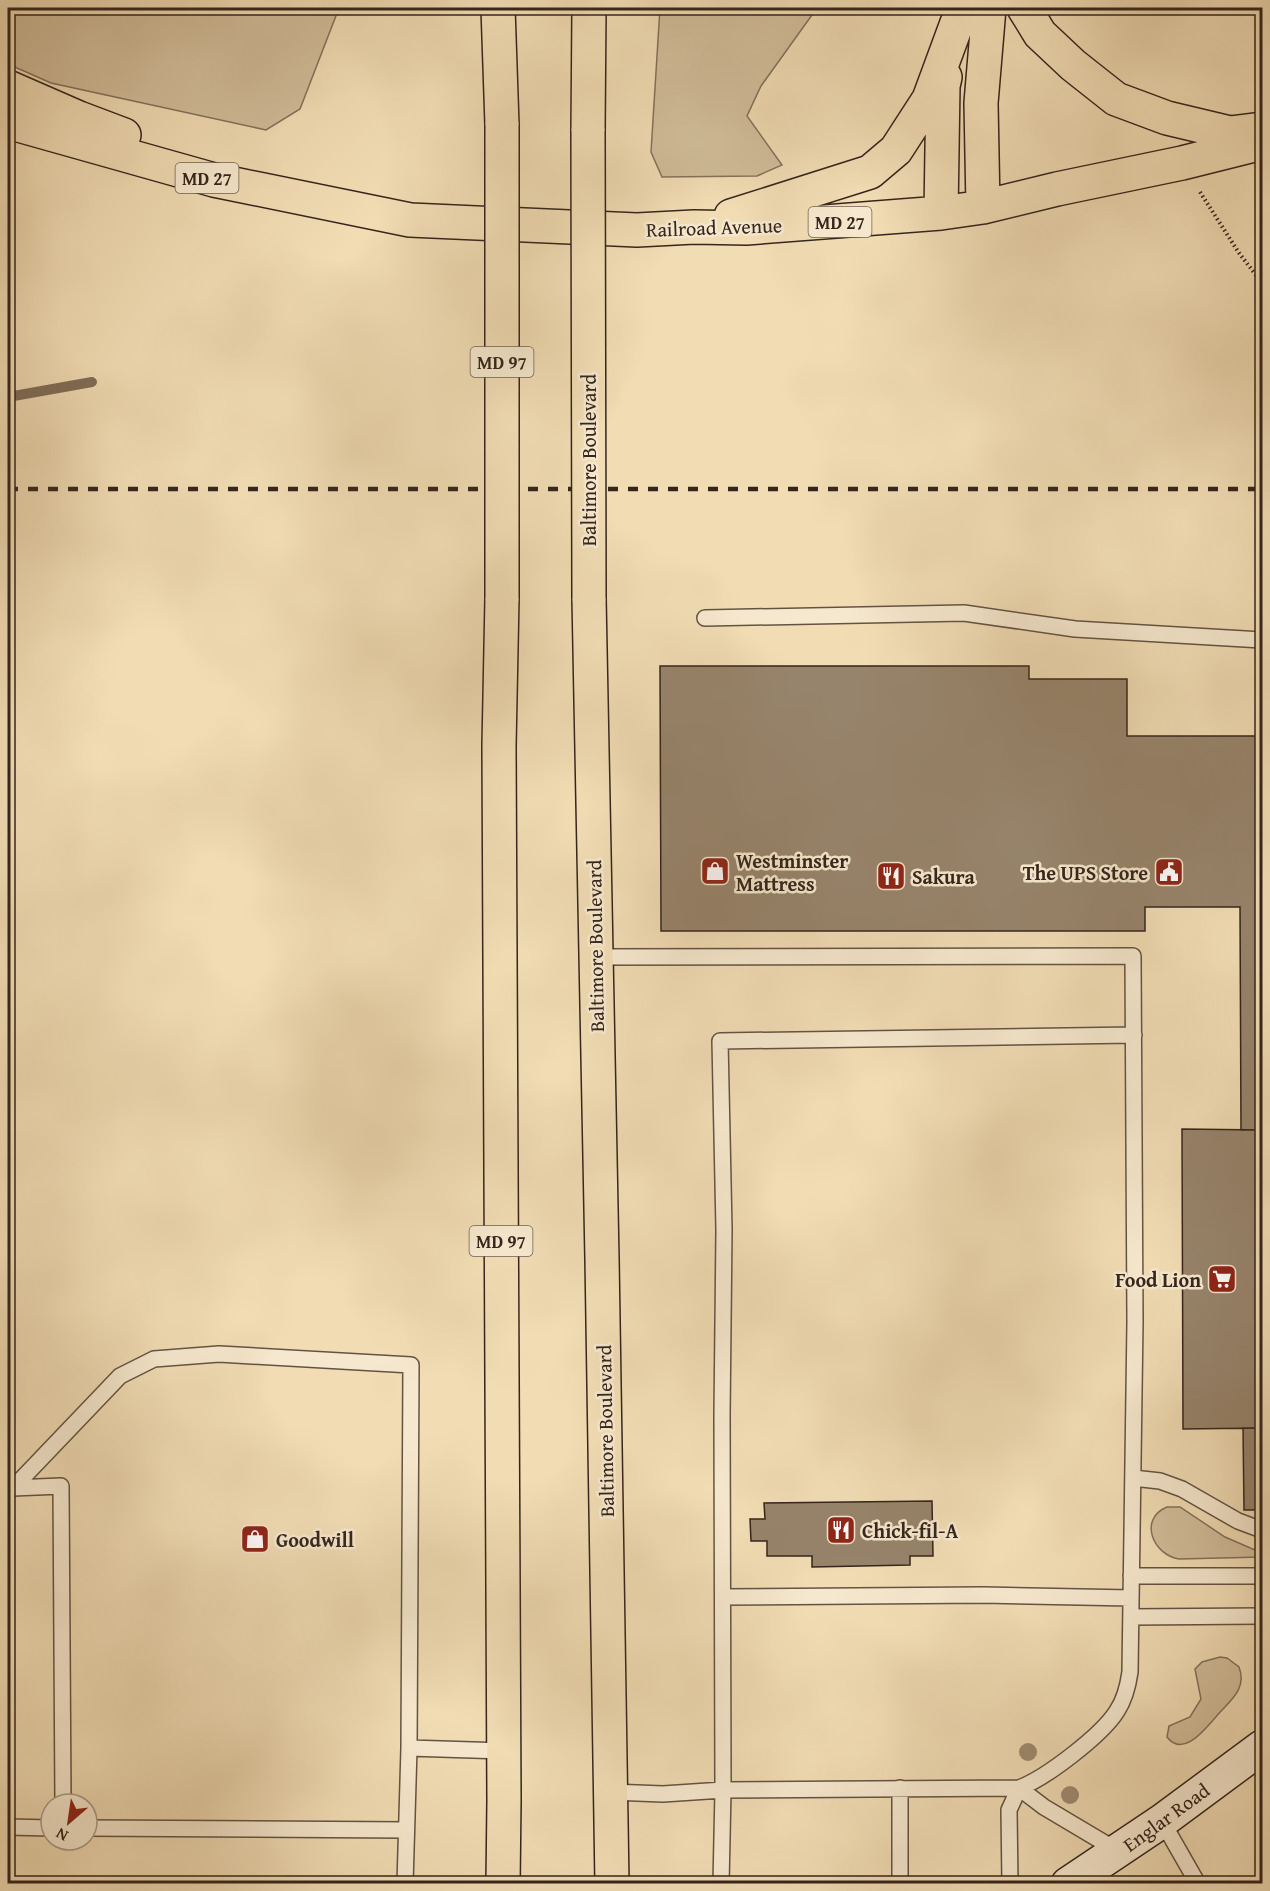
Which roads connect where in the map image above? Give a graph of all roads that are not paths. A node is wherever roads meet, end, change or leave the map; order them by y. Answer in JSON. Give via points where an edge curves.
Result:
{"nodes":[{"id":1,"x":498,"y":8,"type":"edge"},
{"id":2,"x":589,"y":8,"type":"edge"},
{"id":3,"x":989,"y":8,"type":"edge"},
{"id":4,"x":1024,"y":8,"type":"edge"},
{"id":5,"x":957,"y":15,"type":"edge"},
{"id":6,"x":8,"y":87,"type":"edge"},
{"id":7,"x":8,"y":122,"type":"edge"},
{"id":8,"x":1263,"y":129,"type":"edge"},
{"id":9,"x":1263,"y":143,"type":"edge"},
{"id":10,"x":214,"y":180,"type":"junction"},
{"id":11,"x":983,"y":207,"type":"junction"},
{"id":12,"x":940,"y":213,"type":"junction"},
{"id":13,"x":694,"y":226,"type":"junction"},
{"id":14,"x":705,"y":618,"type":"dead end"},
{"id":15,"x":1263,"y":640,"type":"edge"},
{"id":16,"x":595,"y":957,"type":"junction"},
{"id":17,"x":1134,"y":1035,"type":"junction"},
{"id":18,"x":1133,"y":1478,"type":"junction"},
{"id":19,"x":1263,"y":1530,"type":"edge"},
{"id":20,"x":1131,"y":1576,"type":"junction"},
{"id":21,"x":1263,"y":1576,"type":"edge"},
{"id":22,"x":723,"y":1597,"type":"junction"},
{"id":23,"x":1131,"y":1598,"type":"junction"},
{"id":24,"x":1263,"y":1616,"type":"edge"},
{"id":25,"x":1131,"y":1617,"type":"junction"},
{"id":26,"x":1263,"y":1747,"type":"edge"},
{"id":27,"x":409,"y":1748,"type":"junction"},
{"id":28,"x":504,"y":1751,"type":"junction"},
{"id":29,"x":900,"y":1788,"type":"junction"},
{"id":30,"x":1020,"y":1788,"type":"junction"},
{"id":31,"x":723,"y":1791,"type":"junction"},
{"id":32,"x":63,"y":1792,"type":"edge"},
{"id":33,"x":611,"y":1792,"type":"junction"},
{"id":34,"x":504,"y":1800,"type":"junction"},
{"id":35,"x":1162,"y":1821,"type":"junction"},
{"id":36,"x":8,"y":1827,"type":"edge"},
{"id":37,"x":39,"y":1828,"type":"edge"},
{"id":38,"x":99,"y":1828,"type":"edge"},
{"id":39,"x":406,"y":1830,"type":"junction"},
{"id":40,"x":1119,"y":1851,"type":"junction"},
{"id":41,"x":405,"y":1884,"type":"edge"},
{"id":42,"x":490,"y":1884,"type":"edge"},
{"id":43,"x":503,"y":1884,"type":"edge"},
{"id":44,"x":612,"y":1884,"type":"edge"},
{"id":45,"x":721,"y":1884,"type":"edge"},
{"id":46,"x":900,"y":1884,"type":"edge"},
{"id":47,"x":1010,"y":1884,"type":"edge"},
{"id":48,"x":1068,"y":1884,"type":"edge"},
{"id":49,"x":1198,"y":1884,"type":"edge"}],
"edges":[{"from":1,"to":28,"type":"highway","number":"MD 97","bridge":true,"via":[[502,125],[499,746]]},
{"from":2,"to":16,"type":"highway","name":"Baltimore Boulevard","bridge":true,"via":[[589,598]]},
{"from":3,"to":11,"type":"highway","via":[[981,103]]},
{"from":4,"to":8,"type":"highway","via":[[1040,34],[1116,99],[1167,118],[1230,133]]},
{"from":5,"to":12,"type":"highway","via":[[943,86]]},
{"from":5,"to":13,"type":"highway","via":[[929,99],[896,150],[870,172]]},
{"from":6,"to":10,"type":"highway","via":[[171,153]]},
{"from":7,"to":10,"type":"highway","number":"MD 27"},
{"from":9,"to":11,"type":"highway","name":"Railroad Avenue","number":"MD 27"},
{"from":10,"to":13,"type":"highway","name":"Railroad Avenue","number":"MD 27","via":[[410,220],[638,230]]},
{"from":11,"to":12,"type":"highway","name":"Railroad Avenue","number":"MD 27"},
{"from":12,"to":13,"type":"highway","name":"Railroad Avenue","number":"MD 27","via":[[746,228]]},
{"from":14,"to":15,"type":"lane","via":[[964,613],[1075,629]]},
{"from":16,"to":17,"type":"lane","via":[[1133,956]]},
{"from":16,"to":33,"type":"highway","name":"Baltimore Boulevard"},
{"from":17,"to":18,"type":"lane"},
{"from":17,"to":22,"type":"lane","via":[[720,1041]]},
{"from":18,"to":19,"type":"lane","via":[[1182,1489],[1238,1521]]},
{"from":18,"to":20,"type":"lane"},
{"from":20,"to":21,"type":"lane"},
{"from":20,"to":23,"type":"lane"},
{"from":22,"to":23,"type":"lane"},
{"from":22,"to":31,"type":"lane"},
{"from":23,"to":25,"type":"lane"},
{"from":24,"to":25,"type":"lane"},
{"from":25,"to":30,"type":"lane","via":[[1130,1672],[1126,1695],[1117,1713],[1041,1778]]},
{"from":26,"to":35,"type":"street","name":"Englar Road"},
{"from":27,"to":28,"type":"lane"},
{"from":27,"to":32,"type":"lane","via":[[411,1365],[219,1354],[154,1359],[120,1376],[13,1488],[61,1486]]},
{"from":27,"to":39,"type":"lane"},
{"from":28,"to":34,"type":"highway","number":"MD 97"},
{"from":29,"to":30,"type":"lane"},
{"from":29,"to":31,"type":"lane"},
{"from":29,"to":46,"type":"lane"},
{"from":30,"to":40,"type":"lane","via":[[1044,1807]]},
{"from":30,"to":47,"type":"lane","via":[[1009,1810]]},
{"from":31,"to":33,"type":"lane"},
{"from":31,"to":45,"type":"lane"},
{"from":33,"to":44,"type":"highway","name":"Baltimore Boulevard"},
{"from":34,"to":42,"type":"highway"},
{"from":34,"to":43,"type":"highway","number":"MD 97"},
{"from":35,"to":40,"type":"street","name":"Englar Road"},
{"from":35,"to":49,"type":"lane"},
{"from":36,"to":37,"type":"lane"},
{"from":38,"to":39,"type":"lane"},
{"from":39,"to":41,"type":"lane"},
{"from":40,"to":48,"type":"street","name":"Englar Road"}]}
